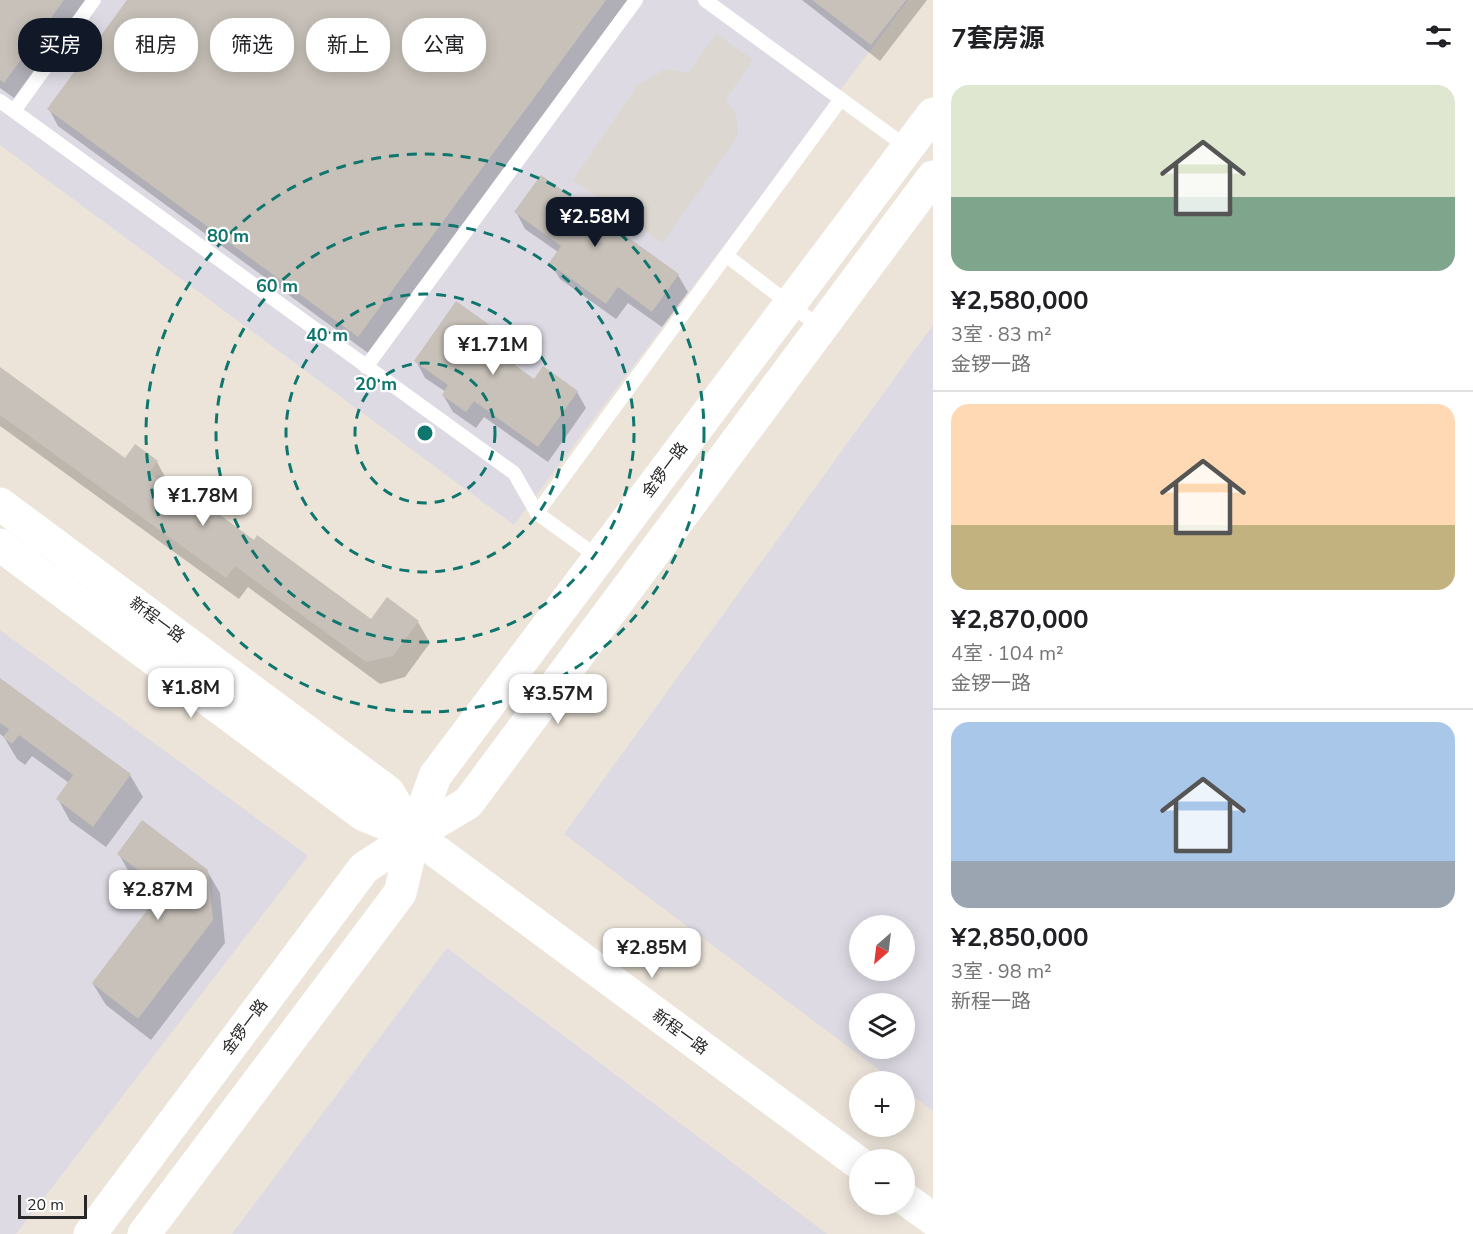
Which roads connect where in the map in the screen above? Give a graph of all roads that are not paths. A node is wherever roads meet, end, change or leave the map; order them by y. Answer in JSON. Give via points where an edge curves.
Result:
{"nodes":[{"id":1,"x":94,"y":0,"type":"edge"},
{"id":2,"x":636,"y":0,"type":"edge"},
{"id":3,"x":705,"y":0,"type":"edge"},
{"id":4,"x":841,"y":99,"type":"junction"},
{"id":5,"x":0,"y":101,"type":"edge"},
{"id":6,"x":14,"y":111,"type":"junction"},
{"id":7,"x":933,"y":114,"type":"edge"},
{"id":8,"x":908,"y":148,"type":"junction"},
{"id":9,"x":933,"y":177,"type":"edge"},
{"id":10,"x":727,"y":256,"type":"junction"},
{"id":11,"x":790,"y":304,"type":"junction"},
{"id":12,"x":821,"y":328,"type":"junction"},
{"id":13,"x":366,"y":367,"type":"junction"},
{"id":14,"x":0,"y":504,"type":"edge"},
{"id":15,"x":537,"y":513,"type":"junction"},
{"id":16,"x":0,"y":545,"type":"edge"},
{"id":17,"x":599,"y":558,"type":"junction"},
{"id":18,"x":414,"y":836,"type":"junction"},
{"id":19,"x":849,"y":1156,"type":"edge"},
{"id":20,"x":915,"y":1206,"type":"edge"},
{"id":21,"x":933,"y":1219,"type":"edge"},
{"id":22,"x":90,"y":1234,"type":"edge"},
{"id":23,"x":144,"y":1234,"type":"edge"}],
"edges":[{"from":1,"to":6,"type":"lane"},
{"from":2,"to":13,"type":"lane"},
{"from":3,"to":4,"type":"lane"},
{"from":4,"to":8,"type":"lane"},
{"from":4,"to":10,"type":"lane"},
{"from":5,"to":6,"type":"lane"},
{"from":6,"to":13,"type":"lane"},
{"from":7,"to":8,"type":"main road","name":"金锣一路"},
{"from":8,"to":11,"type":"main road","name":"金锣一路"},
{"from":9,"to":12,"type":"main road","name":"金锣一路"},
{"from":10,"to":11,"type":"lane"},
{"from":10,"to":15,"type":"lane"},
{"from":11,"to":12,"type":"lane"},
{"from":11,"to":17,"type":"main road","name":"金锣一路"},
{"from":12,"to":18,"type":"main road","name":"金锣一路","via":[[468,803]]},
{"from":13,"to":15,"type":"lane","via":[[514,473]]},
{"from":14,"to":18,"type":"main road","name":"新程一路","via":[[388,792]]},
{"from":15,"to":17,"type":"lane"},
{"from":16,"to":18,"type":"main road","name":"新程一路","via":[[364,815]]},
{"from":17,"to":18,"type":"main road","name":"金锣一路","via":[[435,776]]},
{"from":18,"to":19,"type":"main road","name":"新程一路"},
{"from":18,"to":22,"type":"main road","name":"金锣一路","via":[[363,868]]},
{"from":18,"to":23,"type":"main road","name":"金锣一路","via":[[400,893]]},
{"from":20,"to":21,"type":"main road"}]}
